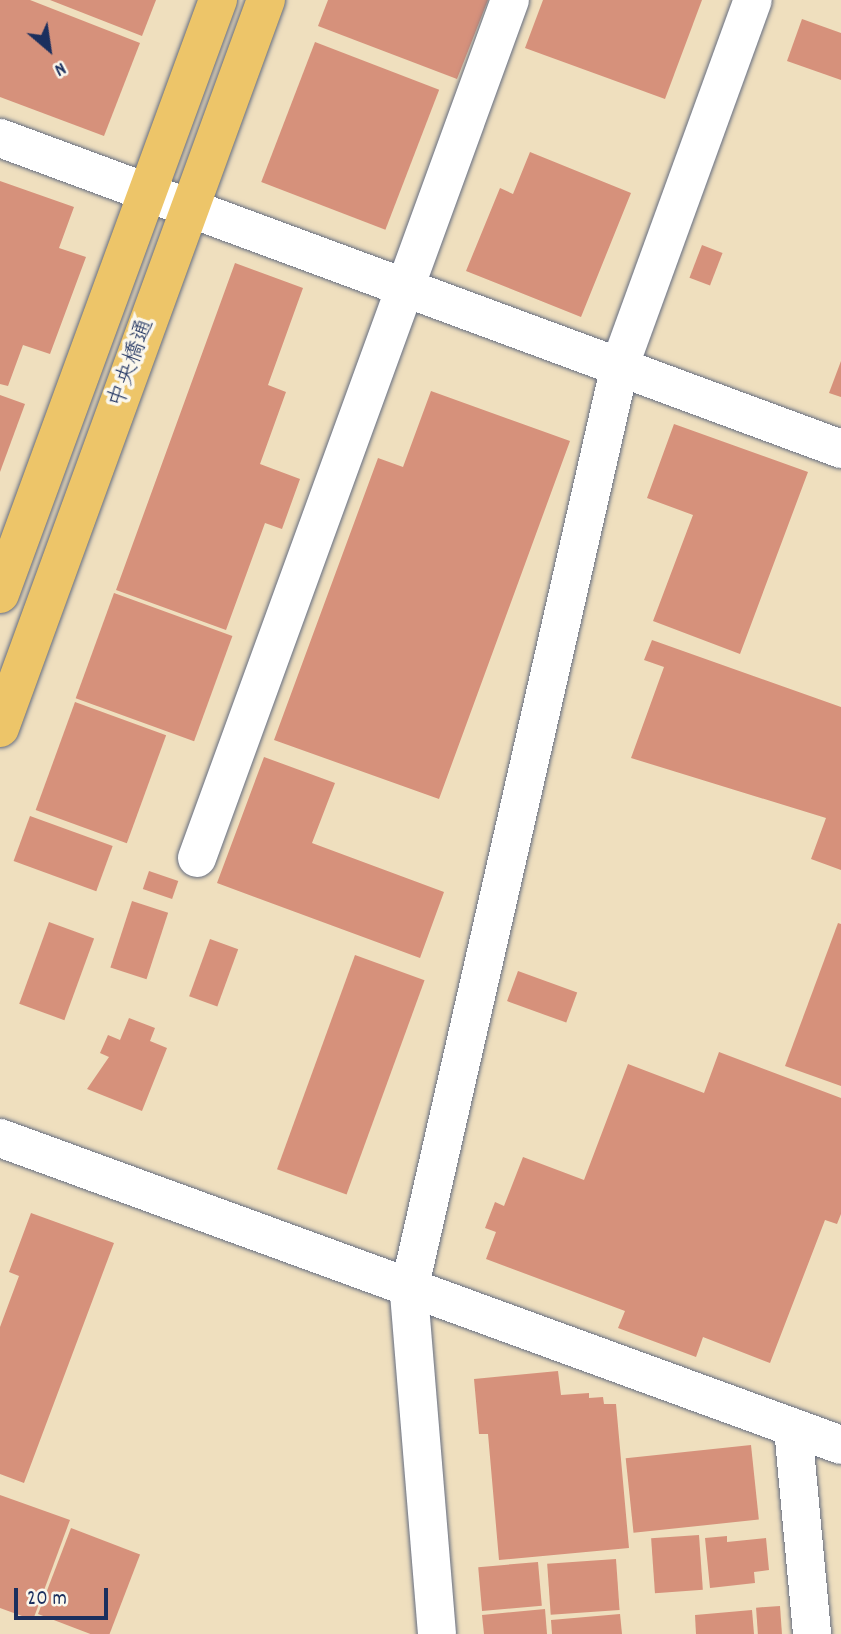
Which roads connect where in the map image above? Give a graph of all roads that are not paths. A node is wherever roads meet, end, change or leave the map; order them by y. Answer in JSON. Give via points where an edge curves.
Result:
{"nodes":[{"id":1,"x":218,"y":0,"type":"edge"},
{"id":2,"x":267,"y":0,"type":"edge"},
{"id":3,"x":510,"y":0,"type":"edge"},
{"id":4,"x":753,"y":0,"type":"edge"},
{"id":5,"x":0,"y":138,"type":"edge"},
{"id":6,"x":147,"y":192,"type":"junction"},
{"id":7,"x":190,"y":209,"type":"junction"},
{"id":8,"x":405,"y":289,"type":"junction"},
{"id":9,"x":620,"y":365,"type":"junction"},
{"id":10,"x":841,"y":449,"type":"edge"},
{"id":11,"x":0,"y":594,"type":"edge"},
{"id":12,"x":0,"y":728,"type":"edge"},
{"id":13,"x":197,"y":858,"type":"dead end"},
{"id":14,"x":0,"y":1139,"type":"edge"},
{"id":15,"x":409,"y":1290,"type":"junction"},
{"id":16,"x":793,"y":1428,"type":"junction"},
{"id":17,"x":841,"y":1446,"type":"edge"},
{"id":18,"x":437,"y":1634,"type":"edge"},
{"id":19,"x":812,"y":1634,"type":"edge"}],
"edges":[{"from":1,"to":6,"type":"main road","name":"中央橋通"},
{"from":2,"to":7,"type":"main road","name":"中央橋通"},
{"from":3,"to":8,"type":"street"},
{"from":4,"to":9,"type":"street"},
{"from":5,"to":6,"type":"street"},
{"from":6,"to":7,"type":"street"},
{"from":6,"to":11,"type":"main road","name":"中央橋通"},
{"from":7,"to":8,"type":"street"},
{"from":7,"to":12,"type":"main road","name":"中央橋通"},
{"from":8,"to":9,"type":"street"},
{"from":8,"to":13,"type":"street"},
{"from":9,"to":10,"type":"street"},
{"from":9,"to":15,"type":"street"},
{"from":14,"to":15,"type":"street"},
{"from":15,"to":16,"type":"street"},
{"from":15,"to":18,"type":"street"},
{"from":16,"to":17,"type":"street"},
{"from":16,"to":19,"type":"street"}]}
